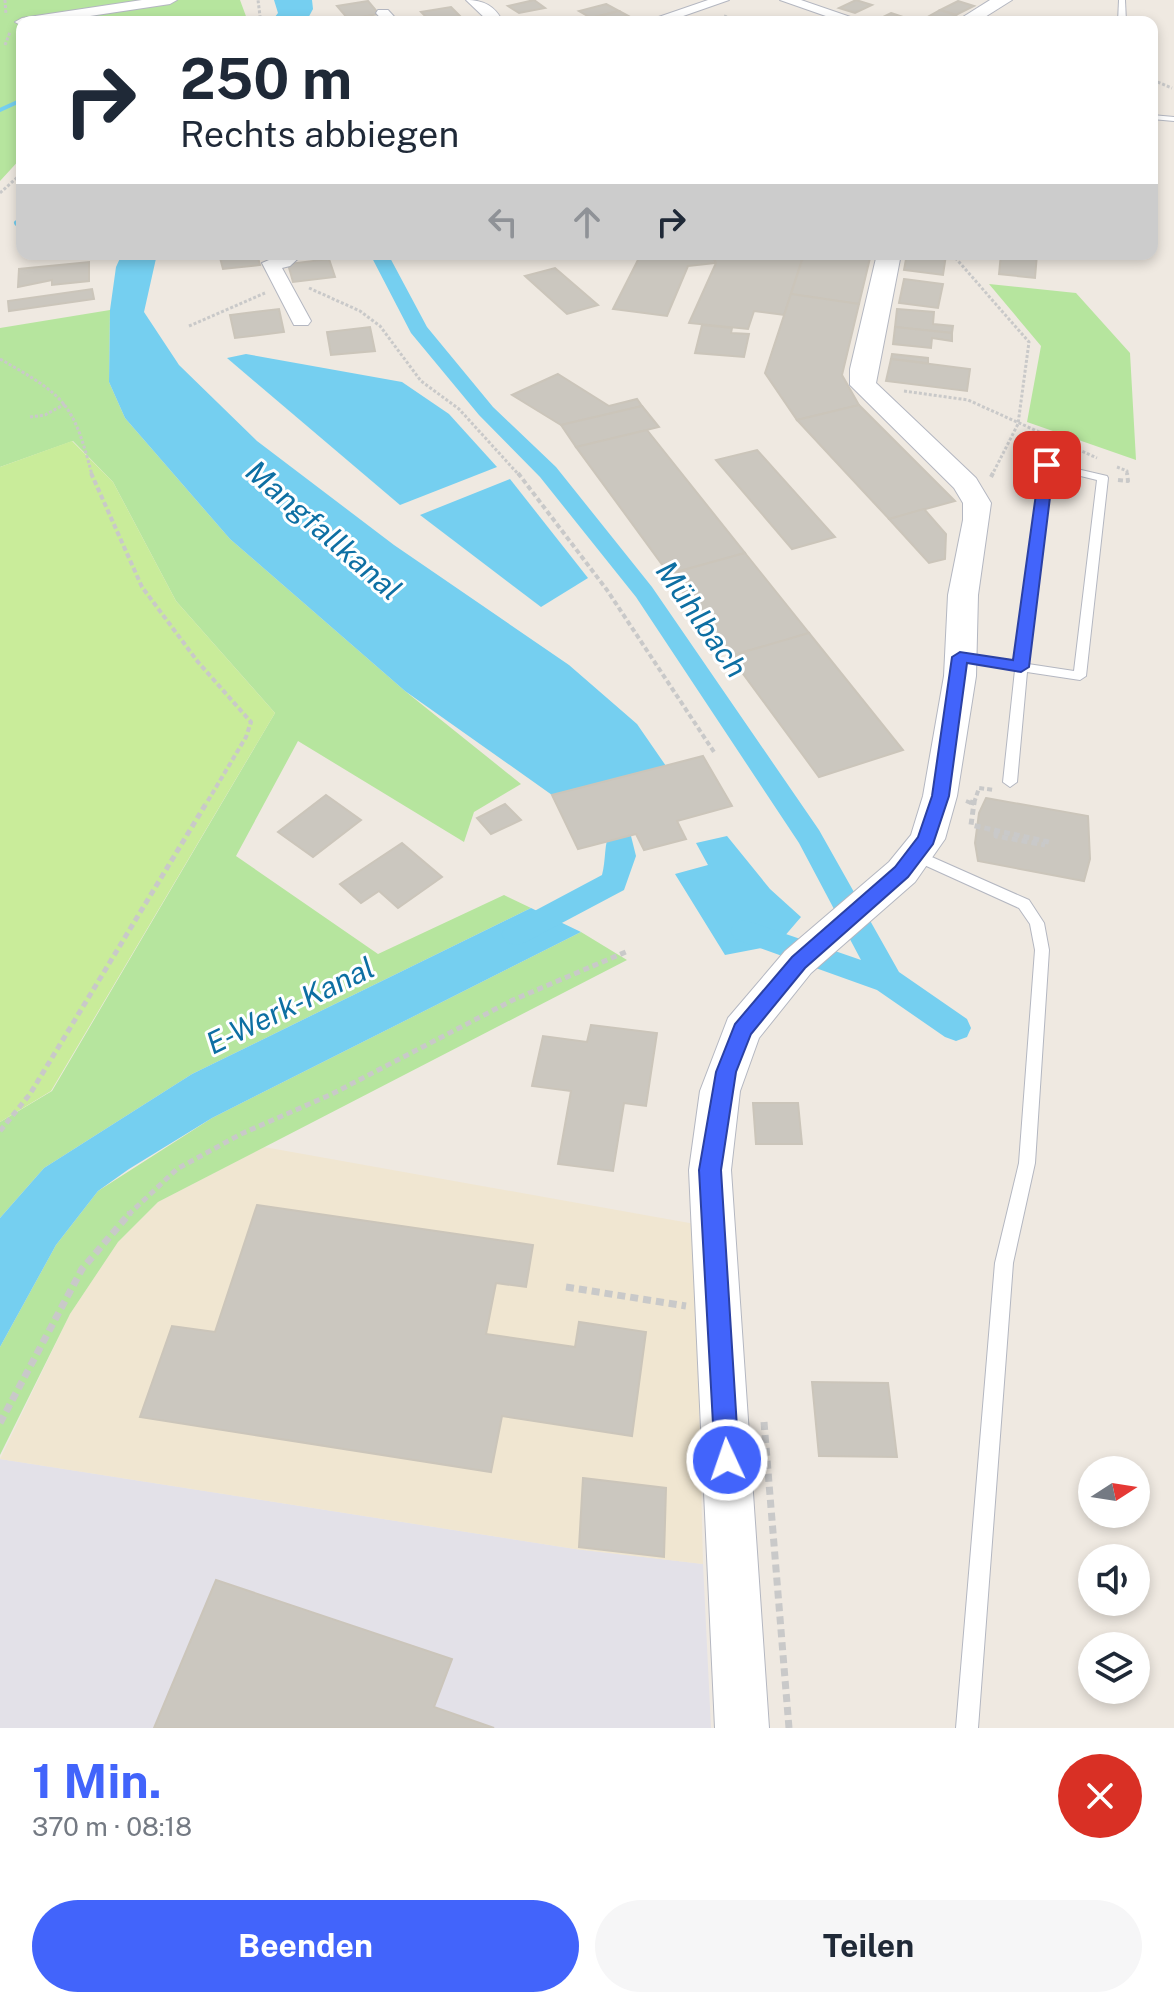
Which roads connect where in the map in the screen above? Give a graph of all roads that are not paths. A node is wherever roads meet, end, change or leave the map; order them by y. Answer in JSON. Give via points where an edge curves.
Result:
{"nodes":[{"id":1,"x":170,"y":0,"type":"edge"},
{"id":2,"x":473,"y":0,"type":"edge"},
{"id":3,"x":722,"y":0,"type":"edge"},
{"id":4,"x":787,"y":0,"type":"edge"},
{"id":5,"x":1003,"y":0,"type":"edge"},
{"id":6,"x":64,"y":16,"type":"edge"},
{"id":7,"x":493,"y":16,"type":"edge"},
{"id":8,"x":670,"y":16,"type":"edge"},
{"id":9,"x":839,"y":16,"type":"edge"},
{"id":10,"x":975,"y":16,"type":"edge"},
{"id":11,"x":271,"y":260,"type":"edge"},
{"id":12,"x":888,"y":260,"type":"edge"},
{"id":13,"x":301,"y":321,"type":"dead end"},
{"id":14,"x":960,"y":657,"type":"junction"},
{"id":15,"x":1021,"y":667,"type":"junction"},
{"id":16,"x":1010,"y":782,"type":"dead end"},
{"id":17,"x":916,"y":855,"type":"junction"},
{"id":18,"x":742,"y":1728,"type":"edge"},
{"id":19,"x":967,"y":1728,"type":"edge"}],
"edges":[{"from":1,"to":6,"type":"street"},
{"from":2,"to":7,"type":"street"},
{"from":3,"to":8,"type":"street"},
{"from":4,"to":9,"type":"street"},
{"from":5,"to":10,"type":"street"},
{"from":11,"to":13,"type":"street"},
{"from":12,"to":14,"type":"street","via":[[863,385],[966,484],[977,503]]},
{"from":14,"to":15,"type":"lane"},
{"from":14,"to":17,"type":"street","via":[[935,820]]},
{"from":15,"to":15,"type":"lane","via":[[1047,465],[1103,478],[1080,676]]},
{"from":15,"to":16,"type":"lane"},
{"from":17,"to":18,"type":"street","via":[[798,962],[742,1030],[720,1091],[710,1170]]},
{"from":17,"to":19,"type":"lane","via":[[1024,904],[1037,923],[1042,950],[1027,1163],[1004,1263]]}]}
